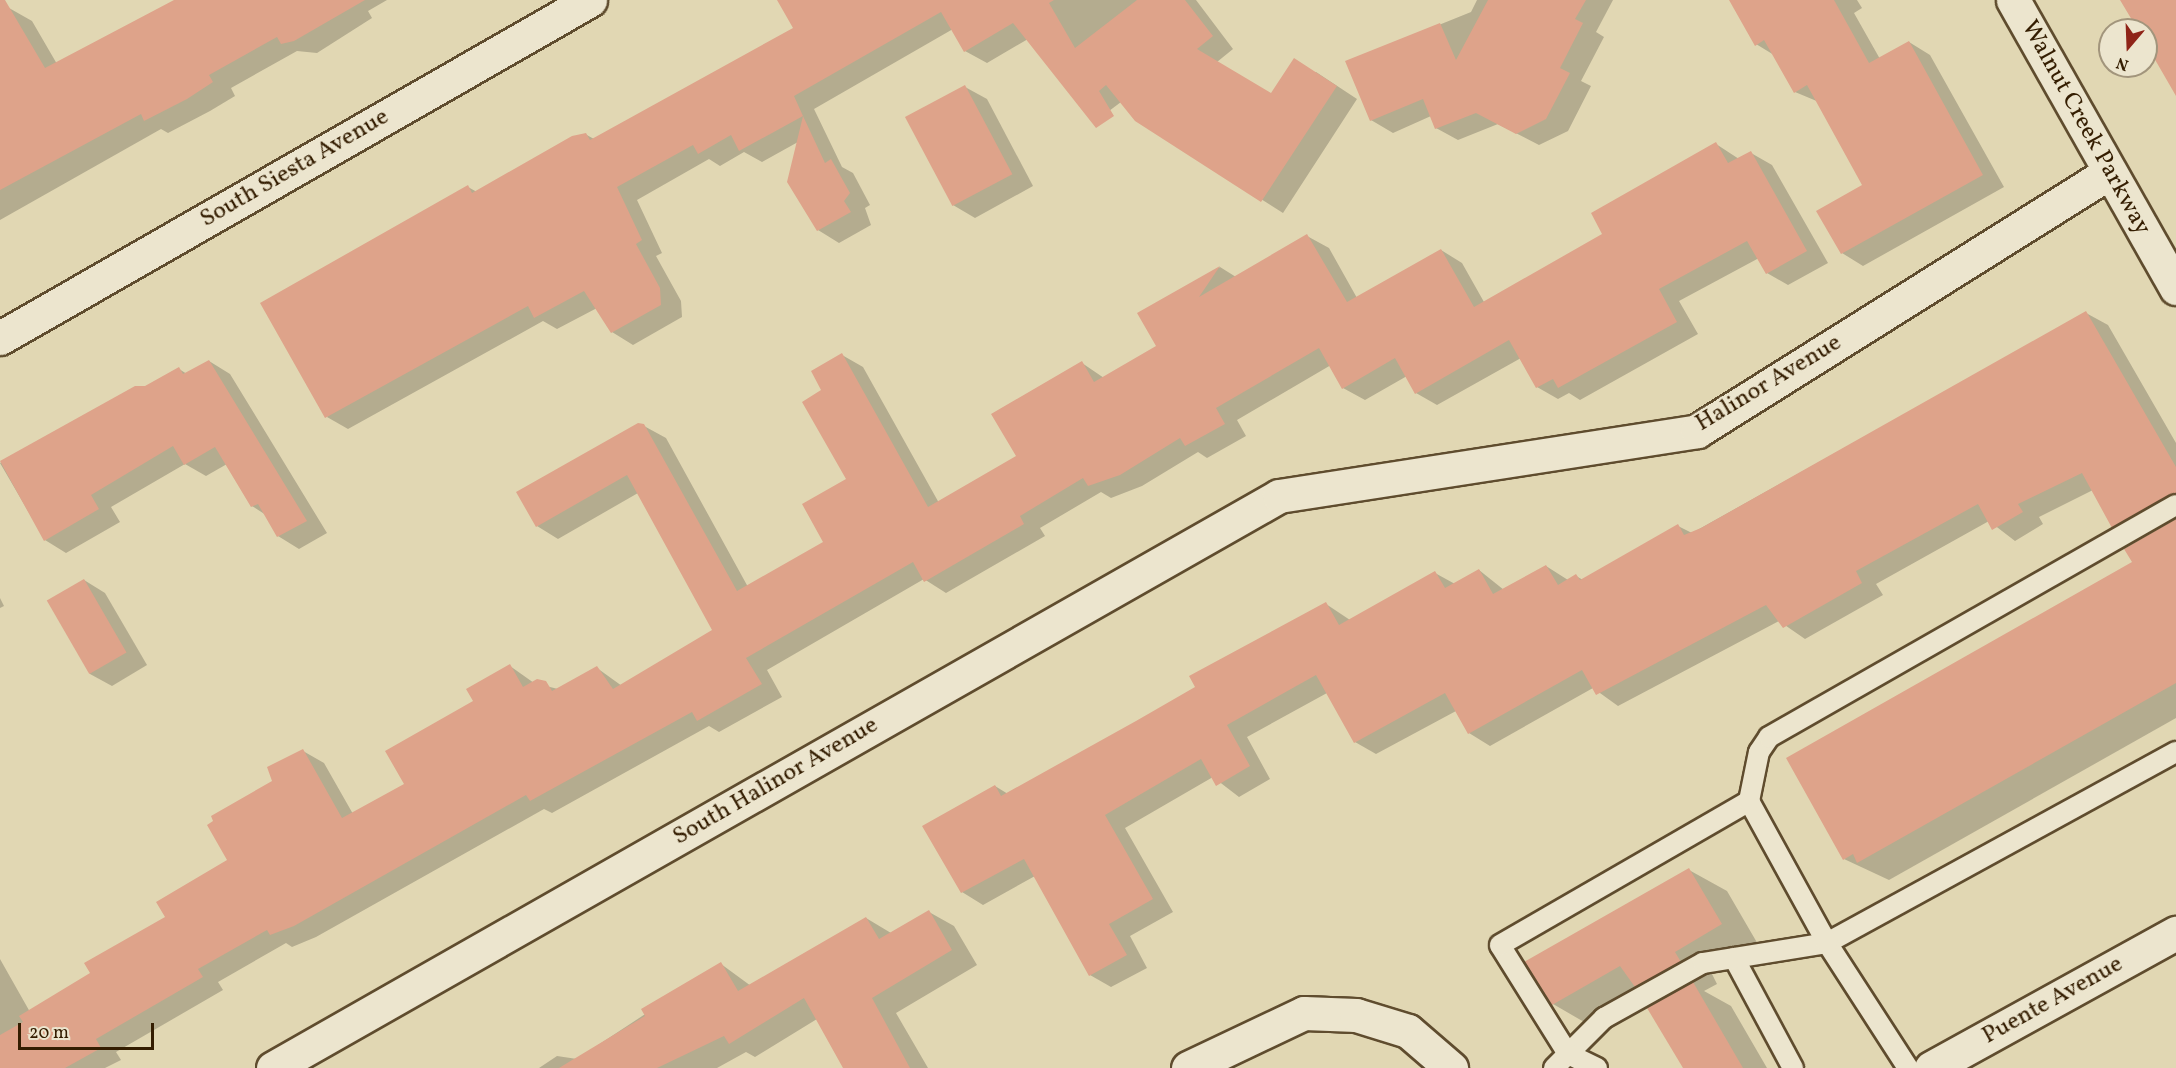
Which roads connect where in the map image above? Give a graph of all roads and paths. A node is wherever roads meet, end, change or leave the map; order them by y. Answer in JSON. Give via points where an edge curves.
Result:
{"nodes":[{"id":1,"x":590,"y":0,"type":"edge"},
{"id":2,"x":2013,"y":0,"type":"edge"},
{"id":3,"x":2109,"y":173,"type":"junction"},
{"id":4,"x":2176,"y":288,"type":"edge"},
{"id":5,"x":0,"y":338,"type":"edge"},
{"id":6,"x":1279,"y":496,"type":"joint"},
{"id":7,"x":2176,"y":505,"type":"edge"},
{"id":8,"x":2176,"y":752,"type":"edge"},
{"id":9,"x":1749,"y":801,"type":"junction"},
{"id":10,"x":2176,"y":933,"type":"edge"},
{"id":11,"x":1827,"y":943,"type":"junction"},
{"id":12,"x":1734,"y":958,"type":"junction"},
{"id":13,"x":1561,"y":1061,"type":"edge"},
{"id":14,"x":273,"y":1068,"type":"edge"},
{"id":15,"x":1188,"y":1068,"type":"edge"},
{"id":16,"x":1451,"y":1068,"type":"edge"},
{"id":17,"x":1597,"y":1068,"type":"edge"},
{"id":18,"x":1793,"y":1068,"type":"edge"},
{"id":19,"x":1908,"y":1068,"type":"edge"},
{"id":20,"x":1931,"y":1068,"type":"edge"}],
"edges":[{"from":1,"to":5,"type":"street","name":"South Siesta Avenue"},
{"from":2,"to":3,"type":"street","name":"Walnut Creek Parkway"},
{"from":3,"to":4,"type":"street","name":"Walnut Creek Parkway"},
{"from":3,"to":6,"type":"street","name":"Halinor Avenue","via":[[1697,431]]},
{"from":6,"to":14,"type":"street","name":"South Halinor Avenue"},
{"from":7,"to":9,"type":"lane","via":[[1769,737],[1759,752]]},
{"from":8,"to":11,"type":"lane"},
{"from":9,"to":11,"type":"lane"},
{"from":9,"to":13,"type":"lane","via":[[1500,945]]},
{"from":10,"to":20,"type":"street","name":"Puente Avenue"},
{"from":11,"to":12,"type":"lane"},
{"from":11,"to":19,"type":"lane"},
{"from":12,"to":13,"type":"lane","via":[[1703,963],[1604,1018]]},
{"from":12,"to":18,"type":"lane"},
{"from":13,"to":17,"type":"lane"},
{"from":15,"to":16,"type":"street","via":[[1304,1013],[1356,1015],[1407,1031]]}]}
